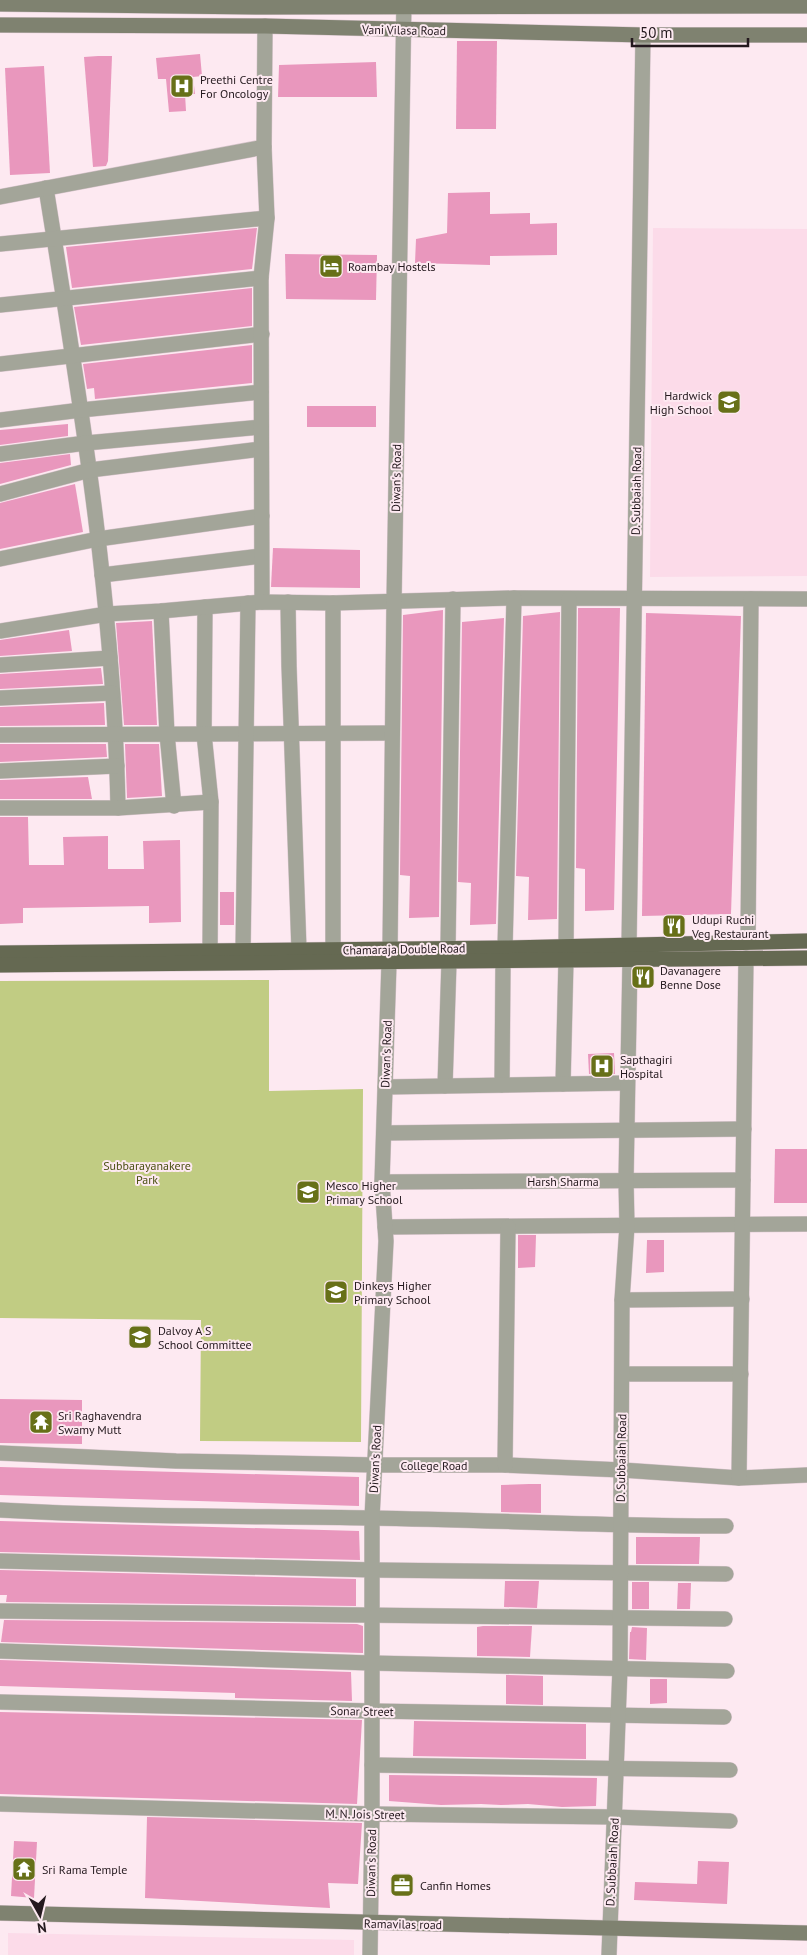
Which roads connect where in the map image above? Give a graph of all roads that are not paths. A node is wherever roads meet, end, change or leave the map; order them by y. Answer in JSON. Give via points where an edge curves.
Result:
{"nodes":[{"id":1,"x":169,"y":3,"type":"edge"},
{"id":2,"x":577,"y":3,"type":"edge"},
{"id":3,"x":0,"y":4,"type":"edge"},
{"id":4,"x":404,"y":4,"type":"edge"},
{"id":5,"x":807,"y":6,"type":"edge"},
{"id":6,"x":0,"y":25,"type":"edge"},
{"id":7,"x":265,"y":26,"type":"junction"},
{"id":8,"x":404,"y":30,"type":"junction"},
{"id":9,"x":643,"y":35,"type":"junction"},
{"id":10,"x":807,"y":35,"type":"edge"},
{"id":11,"x":264,"y":147,"type":"junction"},
{"id":12,"x":46,"y":188,"type":"junction"},
{"id":13,"x":0,"y":197,"type":"edge"},
{"id":14,"x":266,"y":218,"type":"junction"},
{"id":15,"x":54,"y":239,"type":"junction"},
{"id":16,"x":0,"y":244,"type":"edge"},
{"id":17,"x":262,"y":278,"type":"junction"},
{"id":18,"x":63,"y":299,"type":"junction"},
{"id":19,"x":0,"y":305,"type":"edge"},
{"id":20,"x":262,"y":334,"type":"junction"},
{"id":21,"x":72,"y":354,"type":"junction"},
{"id":22,"x":0,"y":364,"type":"edge"},
{"id":23,"x":261,"y":392,"type":"junction"},
{"id":24,"x":81,"y":410,"type":"junction"},
{"id":25,"x":0,"y":420,"type":"edge"},
{"id":26,"x":261,"y":427,"type":"junction"},
{"id":27,"x":86,"y":443,"type":"junction"},
{"id":28,"x":260,"y":449,"type":"junction"},
{"id":29,"x":0,"y":454,"type":"edge"},
{"id":30,"x":90,"y":470,"type":"junction"},
{"id":31,"x":0,"y":494,"type":"edge"},
{"id":32,"x":262,"y":516,"type":"junction"},
{"id":33,"x":98,"y":539,"type":"junction"},
{"id":34,"x":261,"y":556,"type":"junction"},
{"id":35,"x":0,"y":559,"type":"edge"},
{"id":36,"x":102,"y":575,"type":"junction"},
{"id":37,"x":514,"y":598,"type":"junction"},
{"id":38,"x":453,"y":599,"type":"junction"},
{"id":39,"x":569,"y":599,"type":"junction"},
{"id":40,"x":635,"y":599,"type":"junction"},
{"id":41,"x":751,"y":599,"type":"junction"},
{"id":42,"x":807,"y":599,"type":"edge"},
{"id":43,"x":255,"y":602,"type":"junction"},
{"id":44,"x":288,"y":602,"type":"junction"},
{"id":45,"x":394,"y":602,"type":"junction"},
{"id":46,"x":333,"y":603,"type":"junction"},
{"id":47,"x":205,"y":607,"type":"junction"},
{"id":48,"x":161,"y":611,"type":"junction"},
{"id":49,"x":107,"y":614,"type":"junction"},
{"id":50,"x":0,"y":631,"type":"edge"},
{"id":51,"x":110,"y":658,"type":"junction"},
{"id":52,"x":0,"y":665,"type":"edge"},
{"id":53,"x":112,"y":693,"type":"junction"},
{"id":54,"x":0,"y":698,"type":"edge"},
{"id":55,"x":392,"y":732,"type":"junction"},
{"id":56,"x":291,"y":733,"type":"junction"},
{"id":57,"x":334,"y":733,"type":"junction"},
{"id":58,"x":115,"y":734,"type":"junction"},
{"id":59,"x":167,"y":734,"type":"junction"},
{"id":60,"x":204,"y":734,"type":"junction"},
{"id":61,"x":247,"y":734,"type":"junction"},
{"id":62,"x":0,"y":735,"type":"edge"},
{"id":63,"x":117,"y":766,"type":"junction"},
{"id":64,"x":0,"y":771,"type":"edge"},
{"id":65,"x":210,"y":802,"type":"junction"},
{"id":66,"x":174,"y":806,"type":"junction"},
{"id":67,"x":0,"y":808,"type":"edge"},
{"id":68,"x":118,"y":808,"type":"junction"},
{"id":69,"x":807,"y":941,"type":"edge"},
{"id":70,"x":748,"y":942,"type":"junction"},
{"id":71,"x":299,"y":950,"type":"junction"},
{"id":72,"x":333,"y":950,"type":"junction"},
{"id":73,"x":243,"y":951,"type":"junction"},
{"id":74,"x":210,"y":952,"type":"junction"},
{"id":75,"x":0,"y":953,"type":"edge"},
{"id":76,"x":630,"y":953,"type":"junction"},
{"id":77,"x":566,"y":954,"type":"junction"},
{"id":78,"x":448,"y":955,"type":"junction"},
{"id":79,"x":504,"y":955,"type":"junction"},
{"id":80,"x":390,"y":956,"type":"junction"},
{"id":81,"x":746,"y":958,"type":"junction"},
{"id":82,"x":807,"y":958,"type":"edge"},
{"id":83,"x":0,"y":965,"type":"edge"},
{"id":84,"x":627,"y":1083,"type":"junction"},
{"id":85,"x":564,"y":1084,"type":"junction"},
{"id":86,"x":502,"y":1085,"type":"junction"},
{"id":87,"x":445,"y":1086,"type":"junction"},
{"id":88,"x":385,"y":1087,"type":"junction"},
{"id":89,"x":744,"y":1129,"type":"junction"},
{"id":90,"x":626,"y":1130,"type":"junction"},
{"id":91,"x":384,"y":1133,"type":"junction"},
{"id":92,"x":626,"y":1180,"type":"junction"},
{"id":93,"x":743,"y":1180,"type":"junction"},
{"id":94,"x":382,"y":1182,"type":"junction"},
{"id":95,"x":807,"y":1224,"type":"edge"},
{"id":96,"x":743,"y":1225,"type":"junction"},
{"id":97,"x":508,"y":1226,"type":"junction"},
{"id":98,"x":627,"y":1226,"type":"junction"},
{"id":99,"x":385,"y":1228,"type":"junction"},
{"id":100,"x":742,"y":1299,"type":"junction"},
{"id":101,"x":622,"y":1300,"type":"junction"},
{"id":102,"x":622,"y":1374,"type":"junction"},
{"id":103,"x":741,"y":1374,"type":"junction"},
{"id":104,"x":0,"y":1453,"type":"edge"},
{"id":105,"x":375,"y":1465,"type":"junction"},
{"id":106,"x":505,"y":1466,"type":"junction"},
{"id":107,"x":622,"y":1470,"type":"junction"},
{"id":108,"x":807,"y":1474,"type":"edge"},
{"id":109,"x":739,"y":1478,"type":"junction"},
{"id":110,"x":0,"y":1510,"type":"edge"},
{"id":111,"x":372,"y":1518,"type":"junction"},
{"id":112,"x":620,"y":1526,"type":"junction"},
{"id":113,"x":726,"y":1526,"type":"dead end"},
{"id":114,"x":0,"y":1561,"type":"edge"},
{"id":115,"x":374,"y":1570,"type":"junction"},
{"id":116,"x":620,"y":1571,"type":"junction"},
{"id":117,"x":726,"y":1574,"type":"dead end"},
{"id":118,"x":0,"y":1611,"type":"edge"},
{"id":119,"x":372,"y":1615,"type":"junction"},
{"id":120,"x":619,"y":1619,"type":"junction"},
{"id":121,"x":725,"y":1619,"type":"dead end"},
{"id":122,"x":0,"y":1651,"type":"edge"},
{"id":123,"x":371,"y":1663,"type":"junction"},
{"id":124,"x":620,"y":1668,"type":"junction"},
{"id":125,"x":727,"y":1671,"type":"dead end"},
{"id":126,"x":0,"y":1702,"type":"edge"},
{"id":127,"x":371,"y":1711,"type":"junction"},
{"id":128,"x":618,"y":1715,"type":"junction"},
{"id":129,"x":724,"y":1717,"type":"dead end"},
{"id":130,"x":372,"y":1765,"type":"junction"},
{"id":131,"x":614,"y":1769,"type":"junction"},
{"id":132,"x":730,"y":1770,"type":"dead end"},
{"id":133,"x":0,"y":1804,"type":"edge"},
{"id":134,"x":372,"y":1814,"type":"junction"},
{"id":135,"x":614,"y":1817,"type":"junction"},
{"id":136,"x":730,"y":1821,"type":"dead end"},
{"id":137,"x":0,"y":1913,"type":"edge"},
{"id":138,"x":370,"y":1923,"type":"junction"},
{"id":139,"x":609,"y":1928,"type":"junction"},
{"id":140,"x":807,"y":1933,"type":"edge"},
{"id":141,"x":370,"y":1955,"type":"edge"},
{"id":142,"x":608,"y":1955,"type":"edge"}],
"edges":[{"from":1,"to":3,"type":"main road","name":"Vani Vilasa Road"},
{"from":1,"to":4,"type":"main road","name":"Vani Vilasa Road"},
{"from":2,"to":4,"type":"main road","name":"Vani Vilasa Road"},
{"from":2,"to":5,"type":"main road","name":"Vani Vilasa Road"},
{"from":4,"to":8,"type":"street","name":"Diwan's Road"},
{"from":6,"to":7,"type":"main road","name":"Vani Vilasa Road"},
{"from":7,"to":8,"type":"main road","name":"Vani Vilasa Road"},
{"from":7,"to":11,"type":"street"},
{"from":8,"to":9,"type":"main road","name":"Vani Vilasa Road"},
{"from":8,"to":45,"type":"street","name":"Diwan's Road"},
{"from":9,"to":10,"type":"main road","name":"Vani Vilasa Road"},
{"from":9,"to":40,"type":"street","name":"D. Subbaiah Road"},
{"from":11,"to":12,"type":"street"},
{"from":11,"to":14,"type":"street"},
{"from":12,"to":13,"type":"street"},
{"from":12,"to":15,"type":"street"},
{"from":14,"to":15,"type":"street"},
{"from":14,"to":17,"type":"street"},
{"from":15,"to":16,"type":"street"},
{"from":15,"to":18,"type":"street"},
{"from":17,"to":18,"type":"street"},
{"from":17,"to":20,"type":"street"},
{"from":18,"to":19,"type":"street"},
{"from":18,"to":21,"type":"street"},
{"from":20,"to":21,"type":"street"},
{"from":20,"to":23,"type":"street"},
{"from":21,"to":22,"type":"street"},
{"from":21,"to":24,"type":"street"},
{"from":23,"to":24,"type":"street"},
{"from":23,"to":26,"type":"street"},
{"from":24,"to":25,"type":"street"},
{"from":24,"to":27,"type":"street"},
{"from":26,"to":27,"type":"street"},
{"from":26,"to":28,"type":"street"},
{"from":27,"to":29,"type":"street"},
{"from":27,"to":30,"type":"street"},
{"from":28,"to":30,"type":"street"},
{"from":28,"to":32,"type":"street"},
{"from":30,"to":31,"type":"street"},
{"from":30,"to":33,"type":"street"},
{"from":32,"to":33,"type":"street"},
{"from":32,"to":34,"type":"street"},
{"from":33,"to":35,"type":"street"},
{"from":33,"to":36,"type":"street"},
{"from":34,"to":36,"type":"street"},
{"from":34,"to":43,"type":"street"},
{"from":36,"to":49,"type":"street"},
{"from":37,"to":38,"type":"street"},
{"from":37,"to":39,"type":"street"},
{"from":37,"to":79,"type":"street"},
{"from":38,"to":45,"type":"street"},
{"from":38,"to":78,"type":"street"},
{"from":39,"to":40,"type":"street"},
{"from":39,"to":77,"type":"street"},
{"from":40,"to":41,"type":"street"},
{"from":40,"to":76,"type":"street","name":"D. Subbaiah Road"},
{"from":41,"to":42,"type":"street"},
{"from":41,"to":70,"type":"street"},
{"from":43,"to":44,"type":"street"},
{"from":43,"to":47,"type":"street"},
{"from":43,"to":61,"type":"street"},
{"from":44,"to":46,"type":"street"},
{"from":44,"to":56,"type":"street"},
{"from":45,"to":46,"type":"street"},
{"from":45,"to":55,"type":"street","name":"Diwan's Road"},
{"from":46,"to":57,"type":"street"},
{"from":47,"to":48,"type":"street"},
{"from":47,"to":60,"type":"street"},
{"from":48,"to":49,"type":"street"},
{"from":48,"to":59,"type":"street"},
{"from":49,"to":50,"type":"street"},
{"from":49,"to":51,"type":"street"},
{"from":51,"to":52,"type":"street"},
{"from":51,"to":53,"type":"street"},
{"from":53,"to":54,"type":"street"},
{"from":53,"to":58,"type":"street"},
{"from":55,"to":57,"type":"street"},
{"from":55,"to":80,"type":"street","name":"Diwan's Road"},
{"from":56,"to":57,"type":"street"},
{"from":56,"to":61,"type":"street"},
{"from":56,"to":71,"type":"street"},
{"from":57,"to":72,"type":"street"},
{"from":58,"to":59,"type":"street"},
{"from":58,"to":62,"type":"street"},
{"from":58,"to":63,"type":"street"},
{"from":59,"to":60,"type":"street"},
{"from":59,"to":66,"type":"street"},
{"from":60,"to":61,"type":"street"},
{"from":60,"to":65,"type":"street"},
{"from":61,"to":73,"type":"street"},
{"from":63,"to":64,"type":"street"},
{"from":63,"to":68,"type":"street"},
{"from":65,"to":66,"type":"street"},
{"from":65,"to":74,"type":"street"},
{"from":66,"to":68,"type":"street"},
{"from":67,"to":68,"type":"street"},
{"from":69,"to":70,"type":"main road","name":"Chamaraja Double Road"},
{"from":70,"to":76,"type":"main road","name":"Chamaraja Double Road"},
{"from":71,"to":72,"type":"main road","name":"Chamaraja Double Road"},
{"from":71,"to":73,"type":"main road","name":"Chamaraja Double Road"},
{"from":72,"to":80,"type":"main road","name":"Chamaraja Double Road"},
{"from":73,"to":74,"type":"main road","name":"Chamaraja Double Road"},
{"from":74,"to":75,"type":"main road","name":"Chamaraja Double Road"},
{"from":76,"to":77,"type":"main road","name":"Chamaraja Double Road"},
{"from":76,"to":81,"type":"main road","name":"Chamaraja Double Road"},
{"from":76,"to":84,"type":"street","name":"D. Subbaiah Road"},
{"from":77,"to":79,"type":"main road","name":"Chamaraja Double Road"},
{"from":77,"to":85,"type":"street"},
{"from":78,"to":79,"type":"main road","name":"Chamaraja Double Road"},
{"from":78,"to":80,"type":"main road","name":"Chamaraja Double Road"},
{"from":78,"to":87,"type":"street"},
{"from":79,"to":86,"type":"street"},
{"from":80,"to":83,"type":"main road","name":"Chamaraja Double Road"},
{"from":80,"to":88,"type":"street","name":"Diwan's Road"},
{"from":81,"to":82,"type":"main road","name":"Chamaraja Double Road"},
{"from":81,"to":89,"type":"street"},
{"from":84,"to":85,"type":"street"},
{"from":84,"to":90,"type":"street","name":"D. Subbaiah Road"},
{"from":85,"to":86,"type":"street"},
{"from":86,"to":87,"type":"street"},
{"from":87,"to":88,"type":"street"},
{"from":88,"to":91,"type":"street","name":"Diwan's Road"},
{"from":89,"to":90,"type":"street"},
{"from":89,"to":93,"type":"street"},
{"from":90,"to":91,"type":"street"},
{"from":90,"to":92,"type":"street","name":"D. Subbaiah Road"},
{"from":91,"to":94,"type":"street","name":"Diwan's Road"},
{"from":92,"to":93,"type":"street","name":"Harsh Sharma"},
{"from":92,"to":94,"type":"street","name":"Harsh Sharma"},
{"from":92,"to":98,"type":"street","name":"D. Subbaiah Road"},
{"from":93,"to":96,"type":"street"},
{"from":94,"to":99,"type":"street","name":"Diwan's Road"},
{"from":95,"to":96,"type":"street"},
{"from":96,"to":98,"type":"street"},
{"from":96,"to":100,"type":"street"},
{"from":97,"to":98,"type":"street"},
{"from":97,"to":99,"type":"street"},
{"from":97,"to":106,"type":"street"},
{"from":98,"to":101,"type":"street","name":"D. Subbaiah Road"},
{"from":99,"to":105,"type":"street","name":"Diwan's Road"},
{"from":100,"to":101,"type":"street"},
{"from":100,"to":103,"type":"street"},
{"from":101,"to":102,"type":"street","name":"D. Subbaiah Road"},
{"from":102,"to":103,"type":"street"},
{"from":102,"to":107,"type":"street","name":"D. Subbaiah Road"},
{"from":103,"to":109,"type":"street"},
{"from":104,"to":105,"type":"street","name":"College Road"},
{"from":105,"to":106,"type":"street","name":"College Road"},
{"from":105,"to":111,"type":"street","name":"Diwan's Road"},
{"from":106,"to":107,"type":"street","name":"College Road"},
{"from":107,"to":109,"type":"street","name":"College Road"},
{"from":107,"to":112,"type":"street","name":"D. Subbaiah Road"},
{"from":108,"to":109,"type":"street","name":"College Road"},
{"from":110,"to":111,"type":"street","via":[[100,1515]]},
{"from":111,"to":112,"type":"street"},
{"from":111,"to":115,"type":"street","name":"Diwan's Road"},
{"from":112,"to":113,"type":"street"},
{"from":112,"to":116,"type":"street","name":"D. Subbaiah Road"},
{"from":114,"to":115,"type":"street"},
{"from":115,"to":116,"type":"street"},
{"from":115,"to":119,"type":"street","name":"Diwan's Road"},
{"from":116,"to":117,"type":"street"},
{"from":116,"to":120,"type":"street","name":"D. Subbaiah Road"},
{"from":118,"to":119,"type":"street"},
{"from":119,"to":120,"type":"street"},
{"from":119,"to":123,"type":"street","name":"Diwan's Road"},
{"from":120,"to":121,"type":"street"},
{"from":120,"to":124,"type":"street","name":"D. Subbaiah Road"},
{"from":122,"to":123,"type":"street"},
{"from":123,"to":124,"type":"street"},
{"from":123,"to":127,"type":"street","name":"Diwan's Road"},
{"from":124,"to":125,"type":"street"},
{"from":124,"to":128,"type":"street","name":"D. Subbaiah Road"},
{"from":126,"to":127,"type":"street","name":"Sonar Street"},
{"from":127,"to":128,"type":"street","name":"Sonar Street"},
{"from":127,"to":130,"type":"street","name":"Diwan's Road"},
{"from":128,"to":129,"type":"street","name":"Sonar Street"},
{"from":128,"to":131,"type":"street","name":"D. Subbaiah Road"},
{"from":130,"to":131,"type":"street"},
{"from":130,"to":134,"type":"street","name":"Diwan's Road"},
{"from":131,"to":132,"type":"street"},
{"from":131,"to":135,"type":"street","name":"D. Subbaiah Road"},
{"from":133,"to":134,"type":"street","name":"M. N. Jois Street"},
{"from":134,"to":135,"type":"street","name":"M. N. Jois Street"},
{"from":134,"to":138,"type":"street","name":"Diwan's Road"},
{"from":135,"to":136,"type":"street","name":"M. N. Jois Street"},
{"from":135,"to":139,"type":"street","name":"D. Subbaiah Road"},
{"from":137,"to":138,"type":"main road","name":"Ramavilas road"},
{"from":138,"to":139,"type":"main road","name":"Ramavilas road"},
{"from":138,"to":141,"type":"street","name":"Diwan's Road"},
{"from":139,"to":140,"type":"main road","name":"Ramavilas road"},
{"from":139,"to":142,"type":"street","name":"D. Subbaiah Road"}]}
